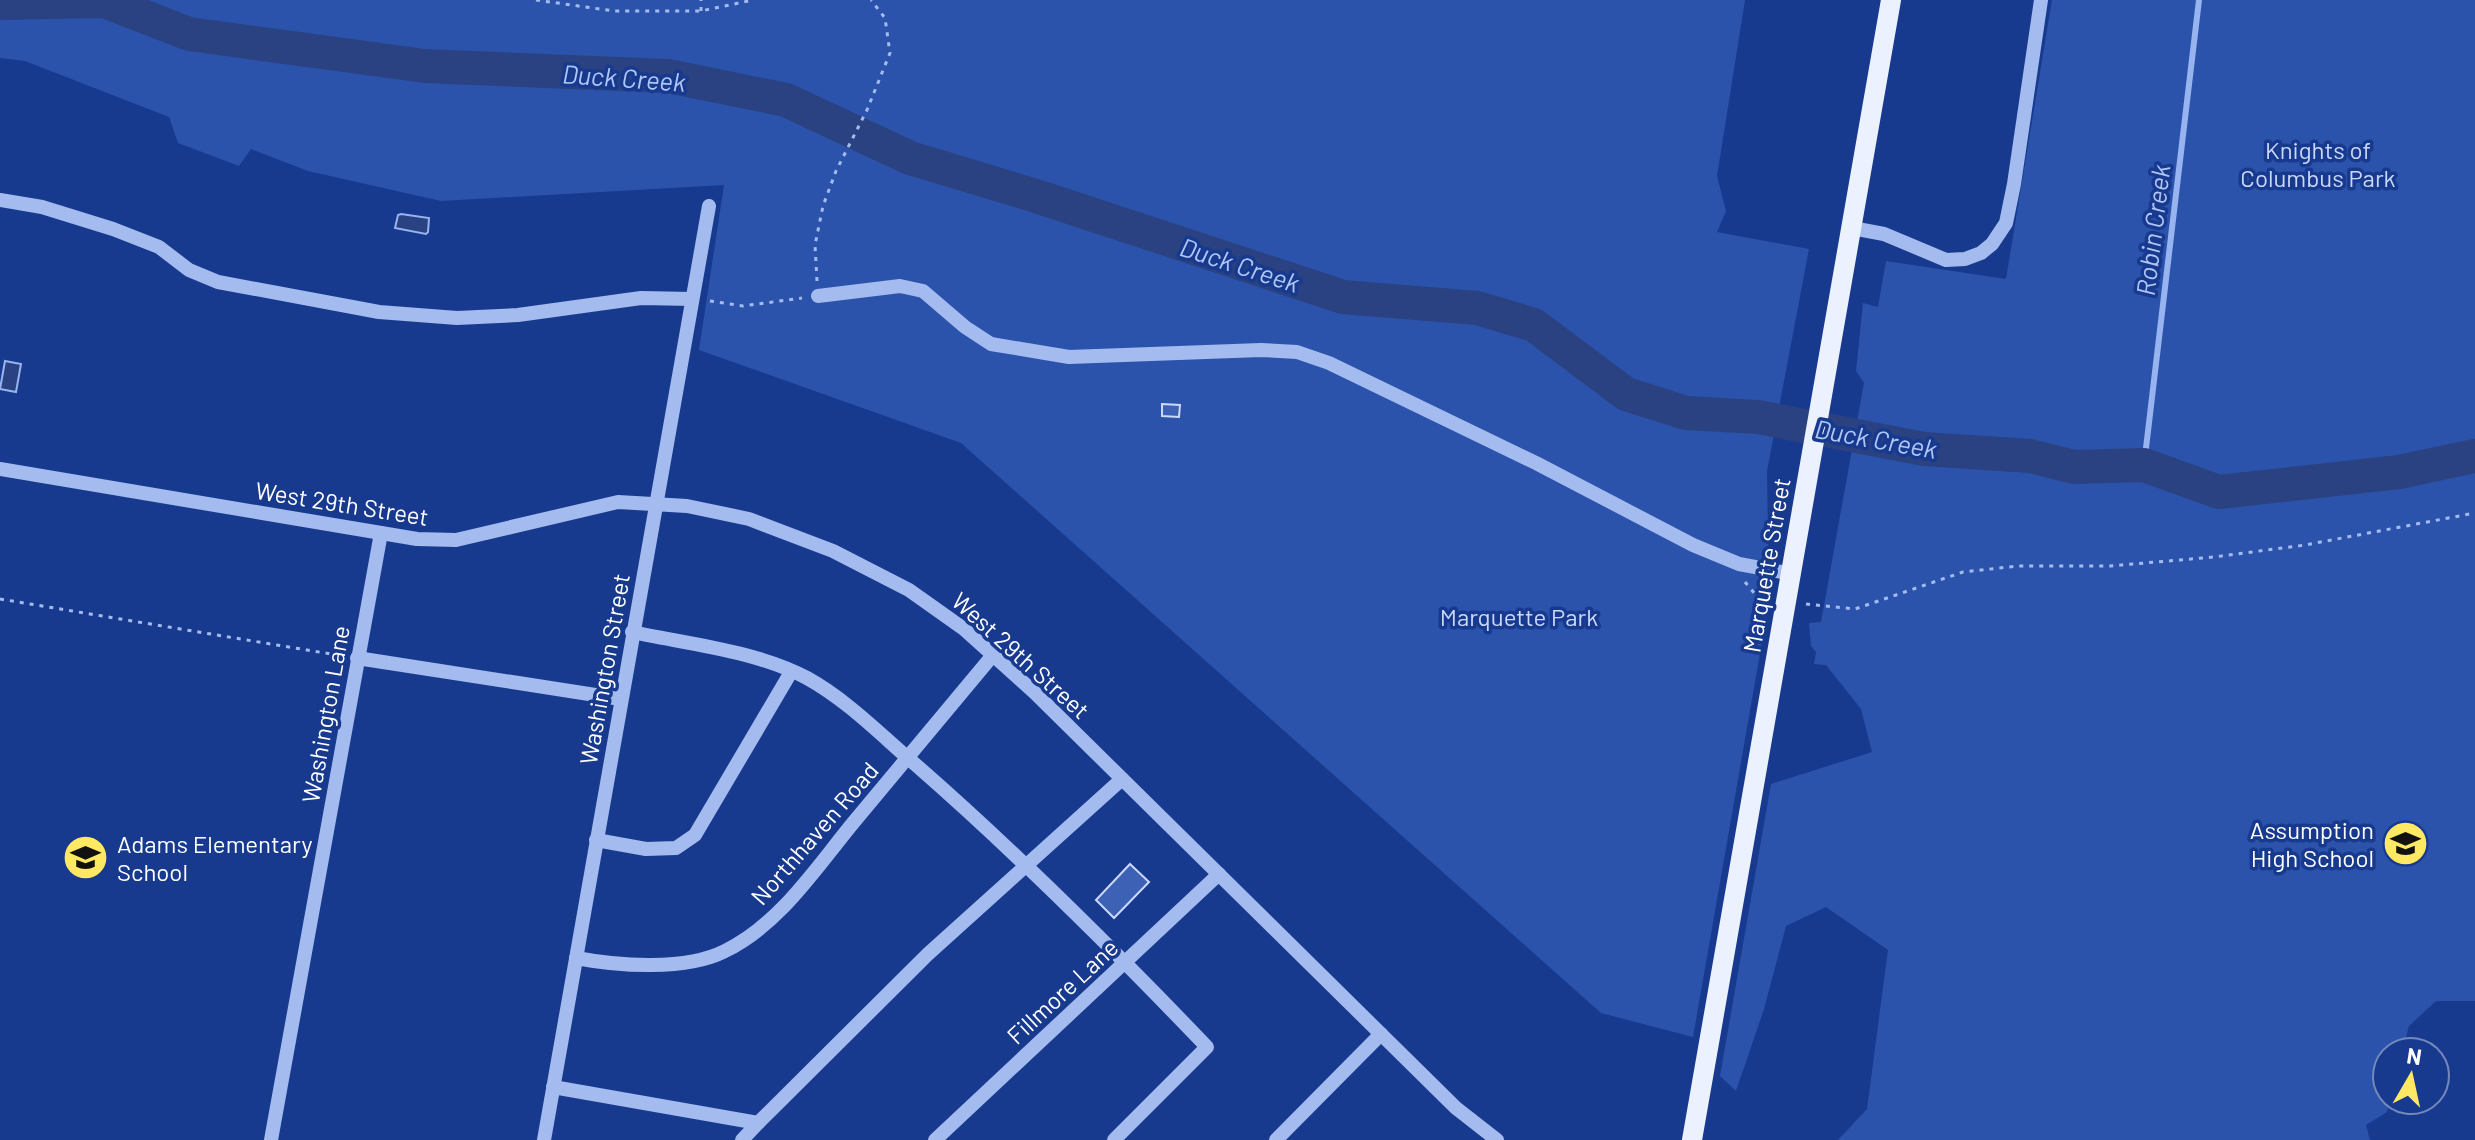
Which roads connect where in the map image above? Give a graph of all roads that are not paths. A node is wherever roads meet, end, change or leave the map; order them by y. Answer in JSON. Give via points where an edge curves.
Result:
{"nodes":[{"id":1,"x":1891,"y":0,"type":"edge"},
{"id":2,"x":2041,"y":0,"type":"edge"},
{"id":3,"x":0,"y":200,"type":"edge"},
{"id":4,"x":709,"y":206,"type":"dead end"},
{"id":5,"x":1852,"y":228,"type":"junction"},
{"id":6,"x":818,"y":296,"type":"road end"},
{"id":7,"x":692,"y":299,"type":"junction"},
{"id":8,"x":0,"y":469,"type":"edge"},
{"id":9,"x":655,"y":504,"type":"junction"},
{"id":10,"x":381,"y":533,"type":"junction"},
{"id":11,"x":1792,"y":574,"type":"junction"},
{"id":12,"x":632,"y":632,"type":"junction"},
{"id":13,"x":993,"y":655,"type":"junction"},
{"id":14,"x":357,"y":658,"type":"junction"},
{"id":15,"x":791,"y":672,"type":"junction"},
{"id":16,"x":621,"y":699,"type":"junction"},
{"id":17,"x":907,"y":758,"type":"junction"},
{"id":18,"x":1122,"y":779,"type":"junction"},
{"id":19,"x":596,"y":840,"type":"junction"},
{"id":20,"x":1025,"y":866,"type":"junction"},
{"id":21,"x":1219,"y":874,"type":"junction"},
{"id":22,"x":576,"y":958,"type":"junction"},
{"id":23,"x":1125,"y":962,"type":"junction"},
{"id":24,"x":1381,"y":1034,"type":"junction"},
{"id":25,"x":553,"y":1087,"type":"junction"},
{"id":26,"x":758,"y":1123,"type":"junction"},
{"id":27,"x":271,"y":1140,"type":"edge"},
{"id":28,"x":544,"y":1140,"type":"edge"},
{"id":29,"x":742,"y":1140,"type":"edge"},
{"id":30,"x":935,"y":1140,"type":"edge"},
{"id":31,"x":1114,"y":1140,"type":"edge"},
{"id":32,"x":1276,"y":1140,"type":"edge"},
{"id":33,"x":1497,"y":1140,"type":"edge"},
{"id":34,"x":1692,"y":1140,"type":"edge"}],
"edges":[{"from":1,"to":5,"type":"main road","name":"Marquette Street"},
{"from":2,"to":5,"type":"street","via":[[2014,184],[2006,223],[1992,244],[1965,259],[1946,260],[1884,234]]},
{"from":3,"to":7,"type":"street","via":[[113,229],[159,247],[189,270],[218,282],[379,312],[457,318],[641,298]]},
{"from":4,"to":7,"type":"street","name":"Washington Street"},
{"from":5,"to":11,"type":"main road","name":"Marquette Street"},
{"from":6,"to":11,"type":"street","via":[[900,286],[923,291],[991,344],[1069,357],[1297,352],[1527,458],[1693,545],[1739,564]]},
{"from":7,"to":9,"type":"street","name":"Washington Street"},
{"from":8,"to":10,"type":"street","name":"West 29th Street"},
{"from":9,"to":10,"type":"street","name":"West 29th Street","via":[[618,502],[456,540]]},
{"from":9,"to":12,"type":"street","name":"Washington Street"},
{"from":9,"to":13,"type":"street","name":"West 29th Street","via":[[749,519],[833,551],[909,590]]},
{"from":10,"to":14,"type":"street","name":"Washington Lane"},
{"from":11,"to":34,"type":"main road","name":"Marquette Street"},
{"from":12,"to":15,"type":"street","via":[[758,659]]},
{"from":12,"to":16,"type":"street","name":"Washington Street"},
{"from":13,"to":17,"type":"street","name":"Northhaven Road"},
{"from":13,"to":18,"type":"street","name":"West 29th Street"},
{"from":14,"to":16,"type":"street"},
{"from":14,"to":27,"type":"street","name":"Washington Lane"},
{"from":15,"to":17,"type":"street","via":[[847,706]]},
{"from":15,"to":19,"type":"street","via":[[695,835],[676,848]]},
{"from":16,"to":19,"type":"street","name":"Washington Street"},
{"from":17,"to":20,"type":"street"},
{"from":17,"to":22,"type":"street","name":"Northhaven Road","via":[[793,895],[735,946],[697,961],[616,965]]},
{"from":18,"to":20,"type":"street"},
{"from":18,"to":21,"type":"street","name":"West 29th Street"},
{"from":19,"to":22,"type":"street","name":"Washington Street"},
{"from":20,"to":23,"type":"street"},
{"from":20,"to":26,"type":"street"},
{"from":21,"to":23,"type":"street","name":"Fillmore Lane"},
{"from":21,"to":24,"type":"street","name":"West 29th Street"},
{"from":22,"to":25,"type":"street","name":"Washington Street"},
{"from":23,"to":30,"type":"street","name":"Fillmore Lane"},
{"from":23,"to":31,"type":"street","via":[[1207,1047]]},
{"from":24,"to":32,"type":"street"},
{"from":24,"to":33,"type":"street","name":"West 29th Street","via":[[1456,1108]]},
{"from":25,"to":26,"type":"street"},
{"from":25,"to":28,"type":"street","name":"Washington Street"},
{"from":26,"to":29,"type":"street"}]}
